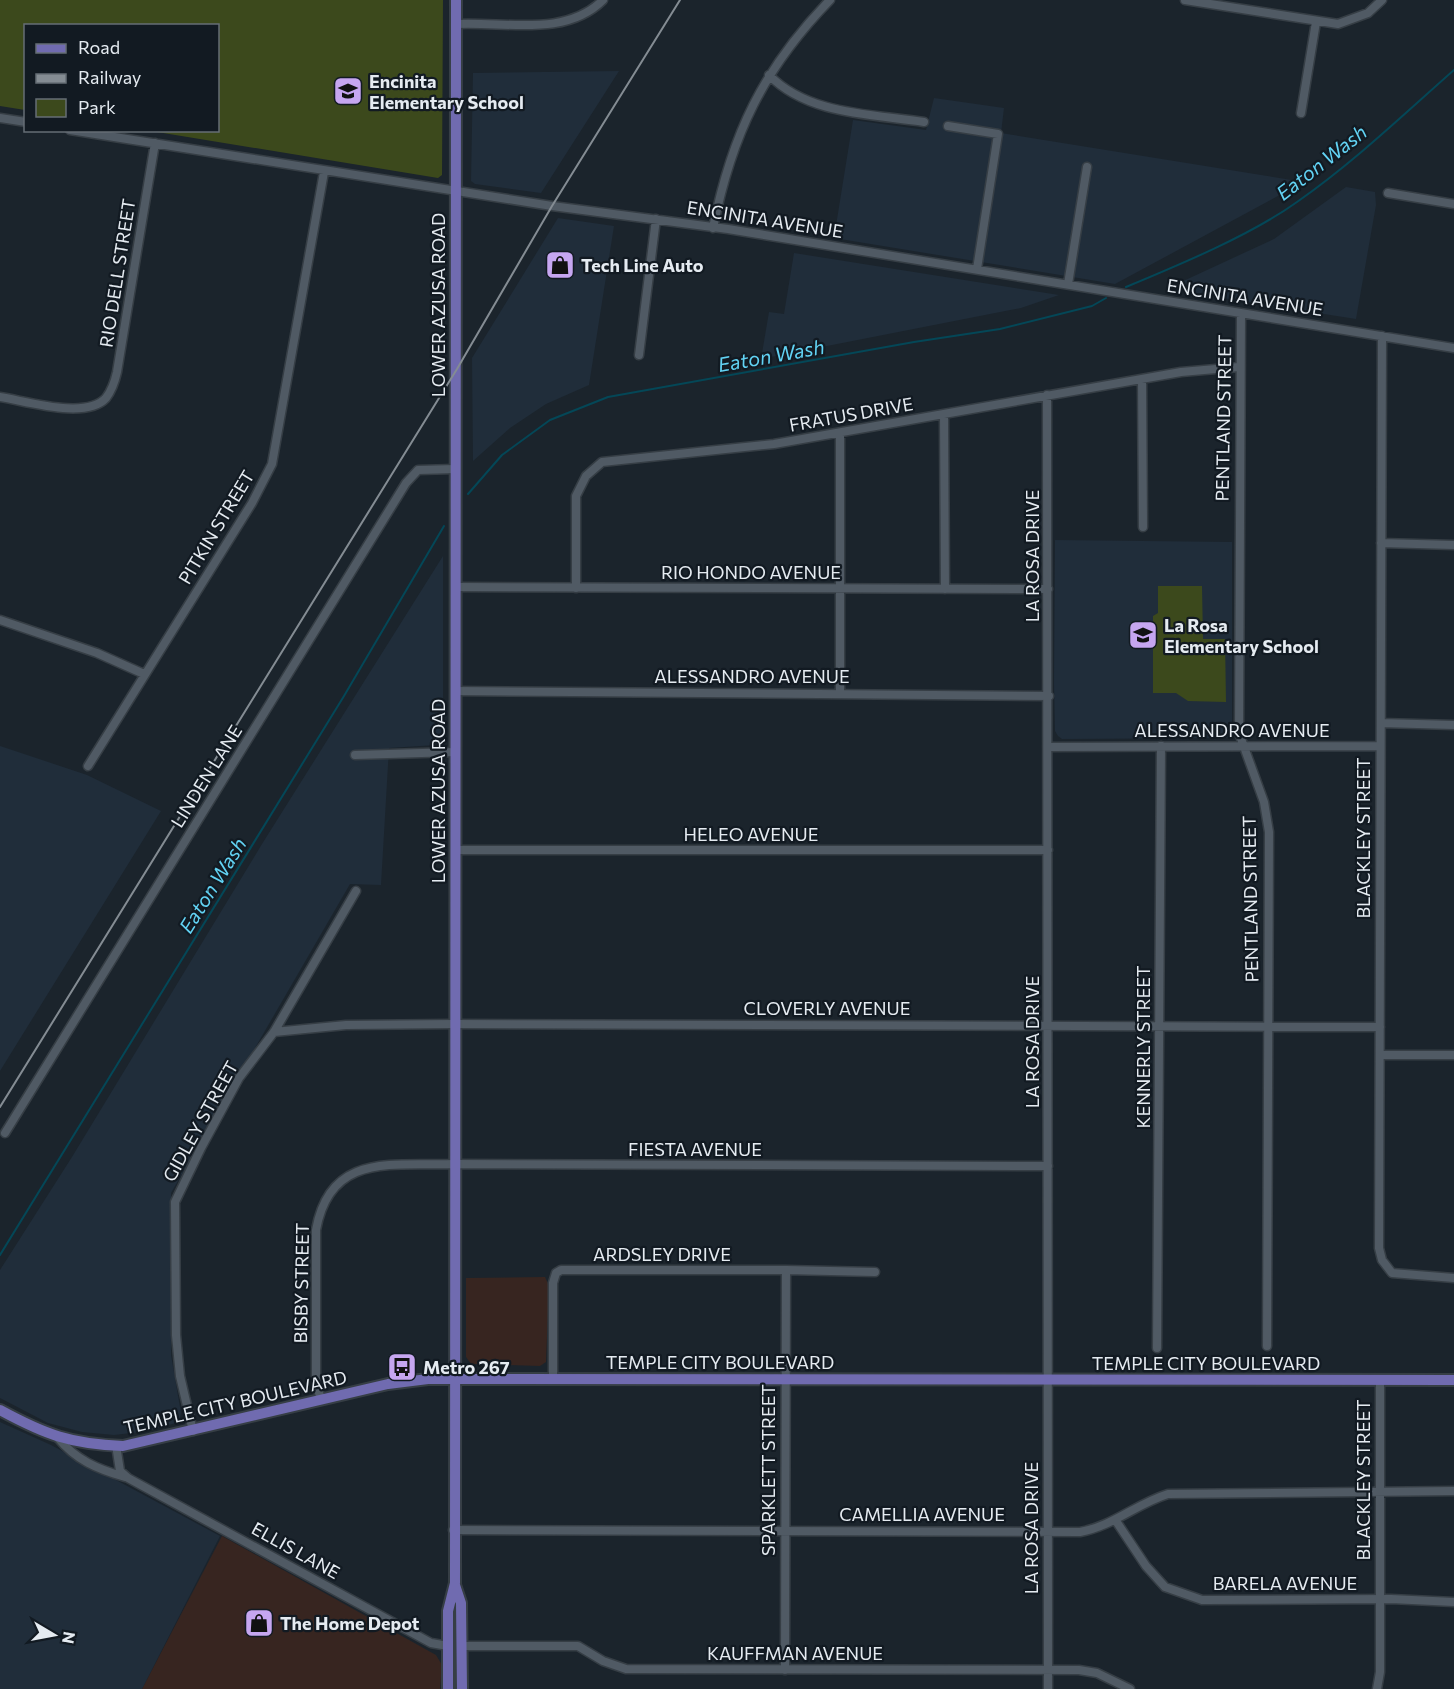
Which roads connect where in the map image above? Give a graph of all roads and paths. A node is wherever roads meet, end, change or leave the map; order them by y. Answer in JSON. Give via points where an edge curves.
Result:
{"nodes":[{"id":1,"x":456,"y":0,"type":"edge"},
{"id":2,"x":603,"y":0,"type":"edge"},
{"id":3,"x":830,"y":0,"type":"edge"},
{"id":4,"x":1185,"y":0,"type":"edge"},
{"id":5,"x":1382,"y":0,"type":"edge"},
{"id":6,"x":1316,"y":22,"type":"junction"},
{"id":7,"x":456,"y":24,"type":"junction"},
{"id":8,"x":770,"y":75,"type":"junction"},
{"id":9,"x":1301,"y":113,"type":"dead end"},
{"id":10,"x":0,"y":118,"type":"edge"},
{"id":11,"x":24,"y":122,"type":"edge"},
{"id":12,"x":924,"y":122,"type":"dead end"},
{"id":13,"x":948,"y":126,"type":"dead end"},
{"id":14,"x":83,"y":132,"type":"edge"},
{"id":15,"x":155,"y":143,"type":"junction"},
{"id":16,"x":1087,"y":167,"type":"dead end"},
{"id":17,"x":324,"y":172,"type":"junction"},
{"id":18,"x":456,"y":191,"type":"junction"},
{"id":19,"x":1388,"y":193,"type":"dead end"},
{"id":20,"x":1454,"y":204,"type":"edge"},
{"id":21,"x":656,"y":219,"type":"junction"},
{"id":22,"x":713,"y":228,"type":"junction"},
{"id":23,"x":977,"y":269,"type":"junction"},
{"id":24,"x":1068,"y":284,"type":"junction"},
{"id":25,"x":1240,"y":313,"type":"junction"},
{"id":26,"x":1382,"y":336,"type":"junction"},
{"id":27,"x":1454,"y":348,"type":"edge"},
{"id":28,"x":639,"y":355,"type":"dead end"},
{"id":29,"x":1239,"y":367,"type":"junction"},
{"id":30,"x":1142,"y":379,"type":"junction"},
{"id":31,"x":1047,"y":395,"type":"junction"},
{"id":32,"x":0,"y":397,"type":"edge"},
{"id":33,"x":944,"y":415,"type":"junction"},
{"id":34,"x":840,"y":433,"type":"junction"},
{"id":35,"x":455,"y":470,"type":"junction"},
{"id":36,"x":1143,"y":526,"type":"dead end"},
{"id":37,"x":1381,"y":543,"type":"junction"},
{"id":38,"x":1454,"y":545,"type":"edge"},
{"id":39,"x":455,"y":587,"type":"junction"},
{"id":40,"x":576,"y":588,"type":"junction"},
{"id":41,"x":840,"y":588,"type":"junction"},
{"id":42,"x":945,"y":589,"type":"junction"},
{"id":43,"x":1048,"y":590,"type":"junction"},
{"id":44,"x":0,"y":620,"type":"edge"},
{"id":45,"x":144,"y":674,"type":"junction"},
{"id":46,"x":455,"y":692,"type":"junction"},
{"id":47,"x":840,"y":693,"type":"junction"},
{"id":48,"x":1048,"y":696,"type":"junction"},
{"id":49,"x":1381,"y":723,"type":"junction"},
{"id":50,"x":1454,"y":724,"type":"edge"},
{"id":51,"x":1161,"y":746,"type":"junction"},
{"id":52,"x":1380,"y":746,"type":"junction"},
{"id":53,"x":1049,"y":747,"type":"junction"},
{"id":54,"x":1242,"y":747,"type":"junction"},
{"id":55,"x":455,"y":752,"type":"junction"},
{"id":56,"x":355,"y":755,"type":"dead end"},
{"id":57,"x":88,"y":766,"type":"dead end"},
{"id":58,"x":455,"y":850,"type":"junction"},
{"id":59,"x":1048,"y":850,"type":"junction"},
{"id":60,"x":357,"y":891,"type":"dead end"},
{"id":61,"x":454,"y":1024,"type":"junction"},
{"id":62,"x":1049,"y":1026,"type":"junction"},
{"id":63,"x":1159,"y":1026,"type":"junction"},
{"id":64,"x":1268,"y":1026,"type":"junction"},
{"id":65,"x":1380,"y":1027,"type":"junction"},
{"id":66,"x":274,"y":1032,"type":"junction"},
{"id":67,"x":1381,"y":1055,"type":"junction"},
{"id":68,"x":1454,"y":1055,"type":"edge"},
{"id":69,"x":5,"y":1133,"type":"dead end"},
{"id":70,"x":454,"y":1164,"type":"junction"},
{"id":71,"x":1048,"y":1166,"type":"junction"},
{"id":72,"x":345,"y":1176,"type":"joint"},
{"id":73,"x":786,"y":1270,"type":"junction"},
{"id":74,"x":875,"y":1272,"type":"dead end"},
{"id":75,"x":1454,"y":1278,"type":"edge"},
{"id":76,"x":1267,"y":1346,"type":"dead end"},
{"id":77,"x":1157,"y":1348,"type":"dead end"},
{"id":78,"x":553,"y":1378,"type":"junction"},
{"id":79,"x":784,"y":1378,"type":"junction"},
{"id":80,"x":454,"y":1379,"type":"junction"},
{"id":81,"x":1380,"y":1379,"type":"junction"},
{"id":82,"x":1048,"y":1380,"type":"junction"},
{"id":83,"x":1454,"y":1380,"type":"edge"},
{"id":84,"x":321,"y":1399,"type":"junction"},
{"id":85,"x":0,"y":1410,"type":"edge"},
{"id":86,"x":193,"y":1431,"type":"junction"},
{"id":87,"x":58,"y":1438,"type":"junction"},
{"id":88,"x":116,"y":1445,"type":"junction"},
{"id":89,"x":128,"y":1478,"type":"junction"},
{"id":90,"x":1380,"y":1491,"type":"junction"},
{"id":91,"x":1454,"y":1491,"type":"edge"},
{"id":92,"x":1116,"y":1521,"type":"junction"},
{"id":93,"x":786,"y":1529,"type":"junction"},
{"id":94,"x":453,"y":1530,"type":"junction"},
{"id":95,"x":1047,"y":1531,"type":"junction"},
{"id":96,"x":455,"y":1583,"type":"junction"},
{"id":97,"x":1380,"y":1599,"type":"junction"},
{"id":98,"x":1454,"y":1602,"type":"edge"},
{"id":99,"x":461,"y":1622,"type":"junction"},
{"id":100,"x":448,"y":1646,"type":"junction"},
{"id":101,"x":461,"y":1646,"type":"junction"},
{"id":102,"x":785,"y":1670,"type":"junction"},
{"id":103,"x":1048,"y":1670,"type":"junction"},
{"id":104,"x":462,"y":1686,"type":"edge"},
{"id":105,"x":448,"y":1689,"type":"edge"},
{"id":106,"x":1048,"y":1689,"type":"edge"},
{"id":107,"x":1130,"y":1689,"type":"edge"},
{"id":108,"x":1377,"y":1689,"type":"edge"}],
"edges":[{"from":1,"to":7,"type":"main road","name":"LOWER AZUSA ROAD"},
{"from":2,"to":7,"type":"street","via":[[583,16],[557,24]]},
{"from":3,"to":8,"type":"street","via":[[789,45]]},
{"from":4,"to":6,"type":"street"},
{"from":5,"to":6,"type":"street","via":[[1354,20],[1338,24]]},
{"from":6,"to":9,"type":"street"},
{"from":7,"to":18,"type":"main road","name":"LOWER AZUSA ROAD"},
{"from":8,"to":12,"type":"street","via":[[783,89],[810,103]]},
{"from":8,"to":22,"type":"street","via":[[732,153]]},
{"from":10,"to":11,"type":"street"},
{"from":13,"to":23,"type":"street","via":[[998,134]]},
{"from":14,"to":15,"type":"street","name":"ENCINITA AVENUE"},
{"from":15,"to":17,"type":"street","name":"ENCINITA AVENUE"},
{"from":15,"to":32,"type":"street","name":"RIO DELL STREET","via":[[113,387],[100,403],[89,408]]},
{"from":16,"to":24,"type":"street"},
{"from":17,"to":18,"type":"street","name":"ENCINITA AVENUE"},
{"from":17,"to":45,"type":"street","name":"PITKIN STREET","via":[[272,464],[252,503]]},
{"from":18,"to":21,"type":"street","name":"ENCINITA AVENUE"},
{"from":18,"to":35,"type":"main road","name":"LOWER AZUSA ROAD"},
{"from":19,"to":20,"type":"street"},
{"from":21,"to":22,"type":"street","name":"ENCINITA AVENUE"},
{"from":21,"to":28,"type":"street"},
{"from":22,"to":23,"type":"street","name":"ENCINITA AVENUE"},
{"from":23,"to":24,"type":"street","name":"ENCINITA AVENUE"},
{"from":24,"to":25,"type":"street","name":"ENCINITA AVENUE"},
{"from":25,"to":26,"type":"street","name":"ENCINITA AVENUE"},
{"from":25,"to":29,"type":"street","name":"PENTLAND STREET"},
{"from":26,"to":27,"type":"street","name":"ENCINITA AVENUE"},
{"from":26,"to":37,"type":"street","name":"BLACKLEY STREET"},
{"from":29,"to":30,"type":"street","name":"FRATUS DRIVE","via":[[1206,368]]},
{"from":29,"to":54,"type":"street","name":"PENTLAND STREET","via":[[1238,669]]},
{"from":30,"to":31,"type":"street","name":"FRATUS DRIVE"},
{"from":30,"to":36,"type":"street"},
{"from":31,"to":33,"type":"street","name":"FRATUS DRIVE"},
{"from":31,"to":43,"type":"street","name":"LA ROSA DRIVE"},
{"from":33,"to":34,"type":"street","name":"FRATUS DRIVE"},
{"from":33,"to":42,"type":"street"},
{"from":34,"to":40,"type":"street","name":"FRATUS DRIVE","via":[[742,449],[602,462],[586,476],[576,496]]},
{"from":34,"to":41,"type":"street"},
{"from":35,"to":39,"type":"main road","name":"LOWER AZUSA ROAD"},
{"from":35,"to":69,"type":"street","name":"LINDEN LANE","via":[[418,471],[406,483]]},
{"from":37,"to":38,"type":"street"},
{"from":37,"to":49,"type":"street","name":"BLACKLEY STREET"},
{"from":39,"to":40,"type":"street","name":"RIO HONDO AVENUE"},
{"from":39,"to":46,"type":"main road","name":"LOWER AZUSA ROAD"},
{"from":40,"to":41,"type":"street","name":"RIO HONDO AVENUE"},
{"from":41,"to":42,"type":"street","name":"RIO HONDO AVENUE"},
{"from":41,"to":47,"type":"street"},
{"from":42,"to":43,"type":"street","name":"RIO HONDO AVENUE"},
{"from":43,"to":48,"type":"street","name":"LA ROSA DRIVE"},
{"from":44,"to":45,"type":"street","via":[[97,653]]},
{"from":45,"to":57,"type":"street","name":"PITKIN STREET"},
{"from":46,"to":47,"type":"street","name":"ALESSANDRO AVENUE"},
{"from":46,"to":55,"type":"main road","name":"LOWER AZUSA ROAD"},
{"from":47,"to":48,"type":"street","name":"ALESSANDRO AVENUE"},
{"from":48,"to":53,"type":"street","name":"LA ROSA DRIVE"},
{"from":49,"to":50,"type":"street"},
{"from":49,"to":52,"type":"street","name":"BLACKLEY STREET"},
{"from":51,"to":53,"type":"street","name":"ALESSANDRO AVENUE"},
{"from":51,"to":54,"type":"street","name":"ALESSANDRO AVENUE"},
{"from":51,"to":63,"type":"street","name":"KENNERLY STREET"},
{"from":52,"to":54,"type":"street","name":"ALESSANDRO AVENUE"},
{"from":52,"to":65,"type":"street","name":"BLACKLEY STREET"},
{"from":53,"to":59,"type":"street","name":"LA ROSA DRIVE"},
{"from":54,"to":64,"type":"street","name":"PENTLAND STREET","via":[[1264,802],[1269,832]]},
{"from":55,"to":56,"type":"street"},
{"from":55,"to":58,"type":"main road","name":"LOWER AZUSA ROAD"},
{"from":58,"to":59,"type":"street","name":"HELEO AVENUE"},
{"from":58,"to":61,"type":"main road","name":"LOWER AZUSA ROAD"},
{"from":59,"to":62,"type":"street","name":"LA ROSA DRIVE"},
{"from":60,"to":66,"type":"street","name":"GIDLEY STREET"},
{"from":61,"to":62,"type":"street","name":"CLOVERLY AVENUE"},
{"from":61,"to":66,"type":"street","name":"CLOVERLY AVENUE","via":[[346,1025]]},
{"from":61,"to":70,"type":"main road","name":"LOWER AZUSA ROAD"},
{"from":62,"to":63,"type":"street","name":"CLOVERLY AVENUE"},
{"from":62,"to":71,"type":"street","name":"LA ROSA DRIVE"},
{"from":63,"to":64,"type":"street","name":"CLOVERLY AVENUE"},
{"from":63,"to":77,"type":"street","name":"KENNERLY STREET"},
{"from":64,"to":65,"type":"street","name":"CLOVERLY AVENUE"},
{"from":64,"to":76,"type":"street","name":"PENTLAND STREET"},
{"from":65,"to":67,"type":"street","name":"BLACKLEY STREET"},
{"from":66,"to":86,"type":"street","name":"GIDLEY STREET","via":[[239,1078],[175,1202],[176,1335],[180,1376]]},
{"from":67,"to":68,"type":"street"},
{"from":67,"to":75,"type":"street","name":"BLACKLEY STREET","via":[[1382,1260],[1392,1273]]},
{"from":70,"to":71,"type":"street","name":"FIESTA AVENUE"},
{"from":70,"to":72,"type":"street","name":"FIESTA AVENUE","via":[[375,1166]]},
{"from":70,"to":80,"type":"main road","name":"LOWER AZUSA ROAD"},
{"from":71,"to":82,"type":"street","name":"LA ROSA DRIVE"},
{"from":72,"to":84,"type":"street","name":"BISBY STREET","via":[[328,1194],[316,1230],[316,1383]]},
{"from":73,"to":74,"type":"street","name":"ARDSLEY DRIVE"},
{"from":73,"to":78,"type":"street","name":"ARDSLEY DRIVE","via":[[561,1270],[553,1283]]},
{"from":73,"to":79,"type":"street","name":"SPARKLETT STREET"},
{"from":78,"to":79,"type":"main road","name":"TEMPLE CITY BOULEVARD"},
{"from":78,"to":80,"type":"main road","name":"TEMPLE CITY BOULEVARD"},
{"from":79,"to":82,"type":"main road","name":"TEMPLE CITY BOULEVARD"},
{"from":79,"to":93,"type":"street","name":"SPARKLETT STREET"},
{"from":80,"to":84,"type":"main road","name":"TEMPLE CITY BOULEVARD","via":[[398,1382]]},
{"from":80,"to":94,"type":"main road","name":"LOWER AZUSA ROAD"},
{"from":81,"to":82,"type":"main road","name":"TEMPLE CITY BOULEVARD"},
{"from":81,"to":83,"type":"main road","name":"TEMPLE CITY BOULEVARD"},
{"from":81,"to":90,"type":"street","name":"BLACKLEY STREET"},
{"from":82,"to":95,"type":"street","name":"LA ROSA DRIVE"},
{"from":84,"to":86,"type":"main road","name":"TEMPLE CITY BOULEVARD"},
{"from":85,"to":87,"type":"main road","name":"TEMPLE CITY BOULEVARD"},
{"from":86,"to":88,"type":"main road","name":"TEMPLE CITY BOULEVARD"},
{"from":87,"to":88,"type":"main road","name":"TEMPLE CITY BOULEVARD"},
{"from":87,"to":89,"type":"street","name":"ELLIS LANE","via":[[72,1455]]},
{"from":88,"to":89,"type":"street","via":[[120,1471]]},
{"from":89,"to":100,"type":"street","name":"ELLIS LANE","via":[[431,1643]]},
{"from":90,"to":91,"type":"street","name":"CAMELLIA AVENUE"},
{"from":90,"to":92,"type":"street","name":"CAMELLIA AVENUE","via":[[1168,1494],[1148,1500]]},
{"from":90,"to":97,"type":"street","name":"BLACKLEY STREET"},
{"from":92,"to":95,"type":"street","name":"CAMELLIA AVENUE","via":[[1080,1533]]},
{"from":92,"to":97,"type":"street","name":"BARELA AVENUE","via":[[1165,1587],[1190,1597],[1219,1602]]},
{"from":93,"to":94,"type":"street","name":"CAMELLIA AVENUE"},
{"from":93,"to":95,"type":"street","name":"CAMELLIA AVENUE"},
{"from":93,"to":102,"type":"street","name":"SPARKLETT STREET"},
{"from":94,"to":96,"type":"main road","name":"LOWER AZUSA ROAD"},
{"from":95,"to":103,"type":"street","name":"LA ROSA DRIVE"},
{"from":96,"to":99,"type":"main road","name":"LOWER AZUSA ROAD"},
{"from":96,"to":100,"type":"main road","name":"LOWER AZUSA ROAD","via":[[448,1611]]},
{"from":97,"to":98,"type":"street","name":"BARELA AVENUE"},
{"from":97,"to":108,"type":"street","name":"BLACKLEY STREET"},
{"from":99,"to":100,"type":"main road"},
{"from":99,"to":101,"type":"main road","name":"LOWER AZUSA ROAD"},
{"from":100,"to":104,"type":"main road"},
{"from":100,"to":105,"type":"main road","name":"LOWER AZUSA ROAD"},
{"from":101,"to":102,"type":"street","name":"KAUFFMAN AVENUE","via":[[578,1646],[626,1669]]},
{"from":101,"to":104,"type":"main road","name":"LOWER AZUSA ROAD"},
{"from":102,"to":103,"type":"street","name":"KAUFFMAN AVENUE"},
{"from":103,"to":106,"type":"street","name":"LA ROSA DRIVE"},
{"from":103,"to":107,"type":"street","name":"KAUFFMAN AVENUE","via":[[1097,1674]]}]}
